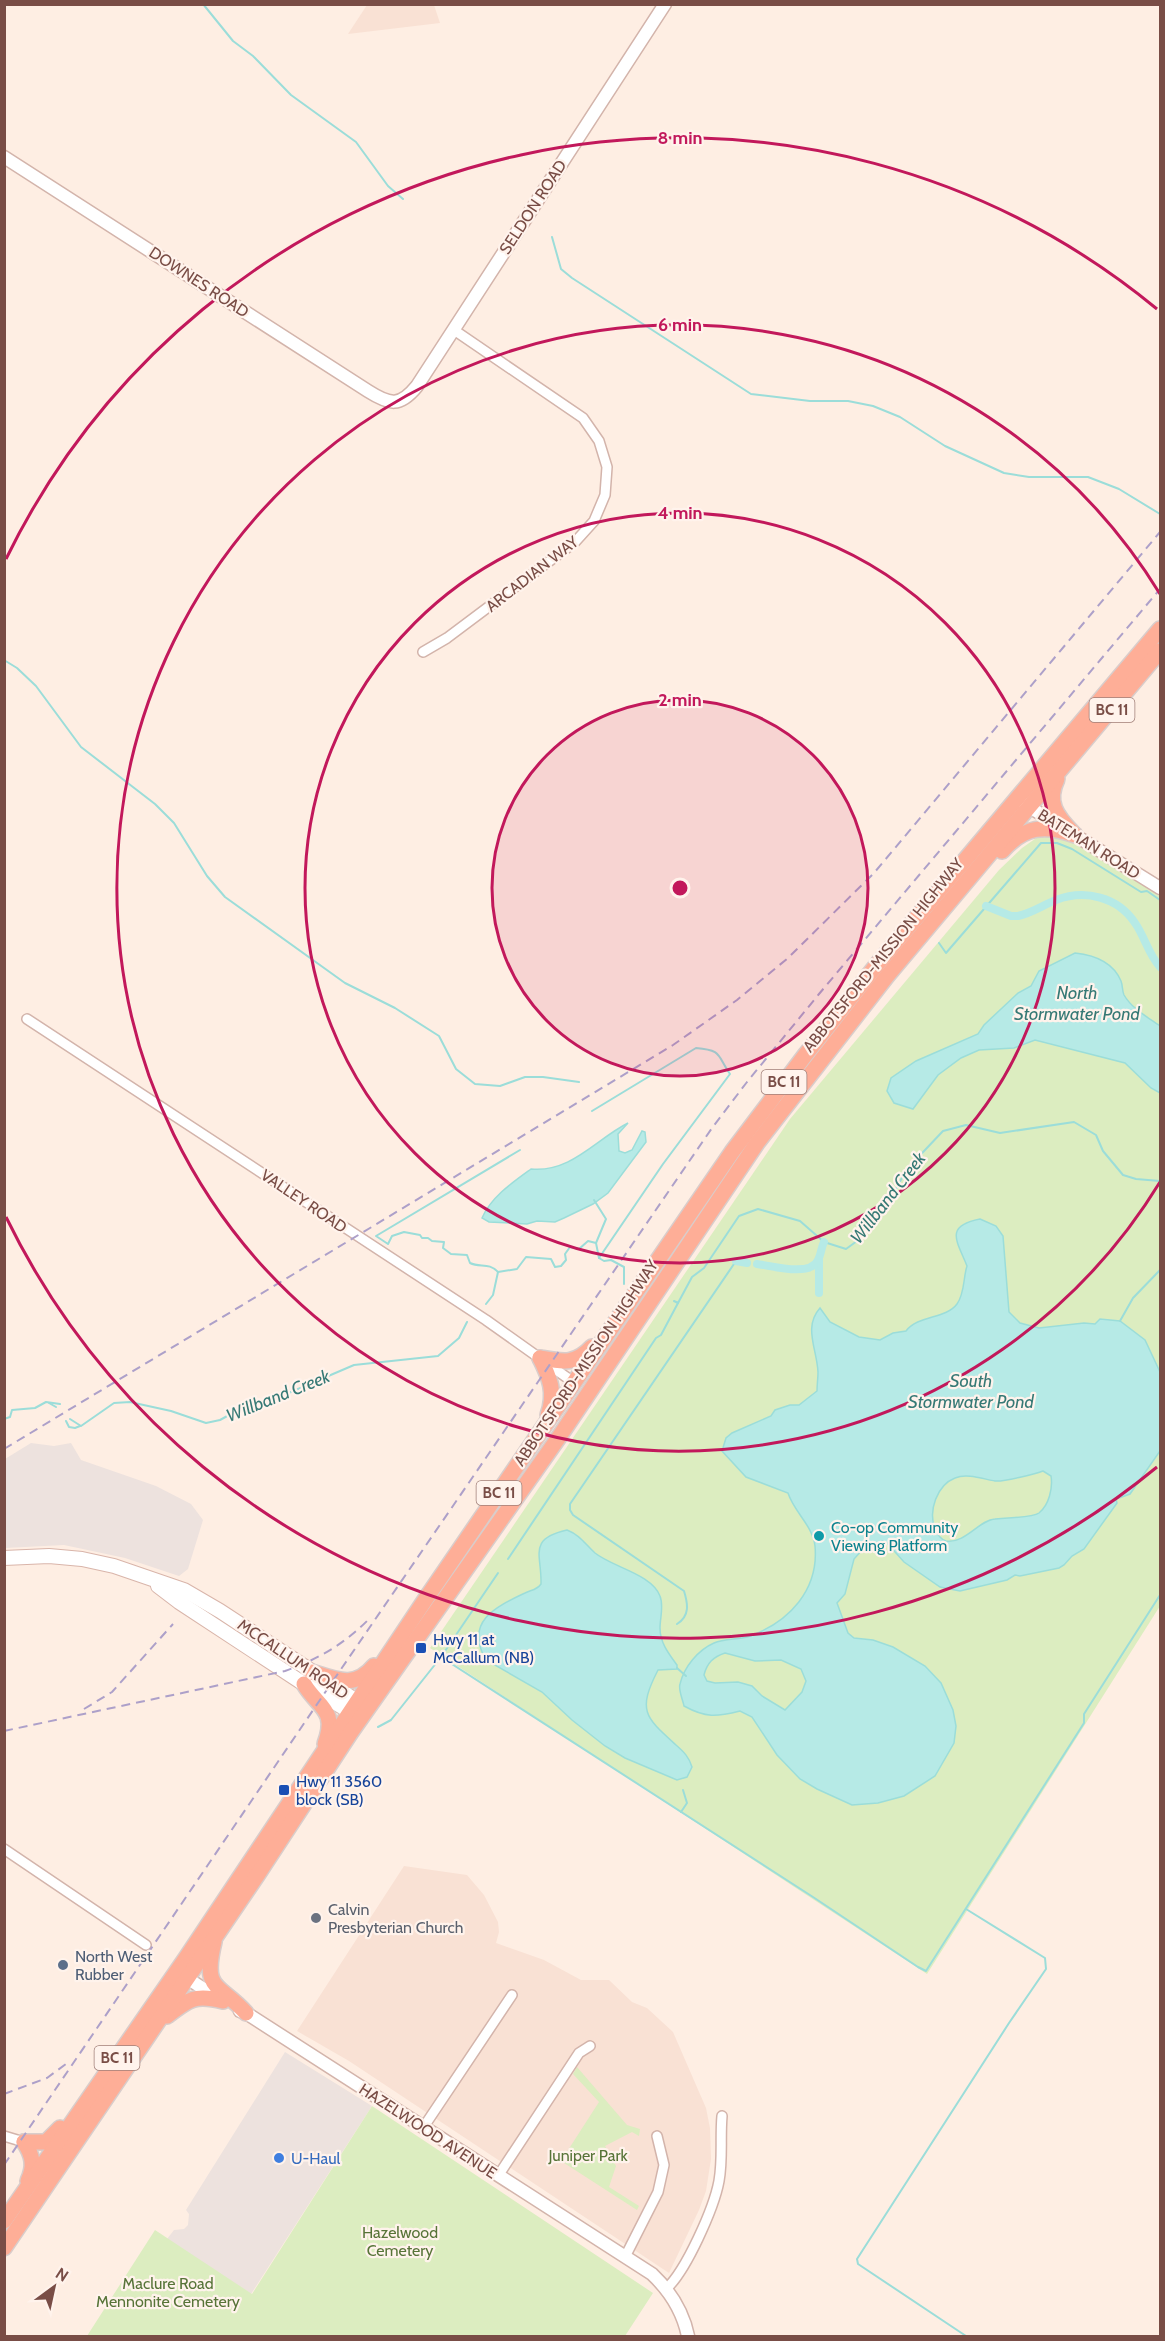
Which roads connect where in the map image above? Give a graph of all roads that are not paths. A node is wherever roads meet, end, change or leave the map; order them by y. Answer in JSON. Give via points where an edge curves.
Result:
{"nodes":[{"id":1,"x":665,"y":4,"type":"edge"},
{"id":2,"x":4,"y":157,"type":"edge"},
{"id":3,"x":454,"y":330,"type":"junction"},
{"id":4,"x":395,"y":403,"type":"joint"},
{"id":5,"x":1161,"y":629,"type":"edge"},
{"id":6,"x":1161,"y":651,"type":"edge"},
{"id":7,"x":423,"y":652,"type":"dead end"},
{"id":8,"x":1063,"y":768,"type":"junction"},
{"id":9,"x":1023,"y":803,"type":"junction"},
{"id":10,"x":1075,"y":835,"type":"junction"},
{"id":11,"x":1161,"y":888,"type":"edge"},
{"id":12,"x":887,"y":976,"type":"junction"},
{"id":13,"x":27,"y":1019,"type":"dead end"},
{"id":14,"x":822,"y":1056,"type":"junction"},
{"id":15,"x":641,"y":1283,"type":"junction"},
{"id":16,"x":540,"y":1358,"type":"junction"},
{"id":17,"x":576,"y":1384,"type":"junction"},
{"id":18,"x":540,"y":1433,"type":"junction"},
{"id":19,"x":4,"y":1558,"type":"edge"},
{"id":20,"x":463,"y":1558,"type":"junction"},
{"id":21,"x":308,"y":1678,"type":"junction"},
{"id":22,"x":358,"y":1709,"type":"junction"},
{"id":23,"x":320,"y":1758,"type":"junction"},
{"id":24,"x":4,"y":1849,"type":"edge"},
{"id":25,"x":216,"y":1935,"type":"junction"},
{"id":26,"x":146,"y":1945,"type":"dead end"},
{"id":27,"x":186,"y":1958,"type":"junction"},
{"id":28,"x":187,"y":1978,"type":"junction"},
{"id":29,"x":512,"y":1995,"type":"dead end"},
{"id":30,"x":223,"y":2001,"type":"junction"},
{"id":31,"x":246,"y":2013,"type":"junction"},
{"id":32,"x":149,"y":2022,"type":"junction"},
{"id":33,"x":590,"y":2046,"type":"dead end"},
{"id":34,"x":722,"y":2116,"type":"dead end"},
{"id":35,"x":423,"y":2128,"type":"junction"},
{"id":36,"x":4,"y":2136,"type":"edge"},
{"id":37,"x":657,"y":2136,"type":"dead end"},
{"id":38,"x":24,"y":2142,"type":"junction"},
{"id":39,"x":498,"y":2176,"type":"junction"},
{"id":40,"x":16,"y":2204,"type":"junction"},
{"id":41,"x":4,"y":2221,"type":"edge"},
{"id":42,"x":4,"y":2248,"type":"edge"},
{"id":43,"x":624,"y":2257,"type":"junction"},
{"id":44,"x":666,"y":2289,"type":"junction"},
{"id":45,"x":688,"y":2337,"type":"edge"}],
"edges":[{"from":1,"to":3,"type":"street","name":"SELDON ROAD"},
{"from":2,"to":4,"type":"street","name":"DOWNES ROAD","via":[[382,400]]},
{"from":3,"to":4,"type":"street","name":"SELDON ROAD","via":[[408,398]]},
{"from":3,"to":7,"type":"street","name":"ARCADIAN WAY","via":[[584,418],[600,441],[607,467],[604,495],[594,521],[575,542]]},
{"from":5,"to":9,"type":"highway","name":"ABBOTSFORD-MISSION HIGHWAY","number":"BC 11"},
{"from":6,"to":8,"type":"highway","name":"ABBOTSFORD-MISSION HIGHWAY","number":"BC 11"},
{"from":8,"to":9,"type":"highway","name":"ABBOTSFORD-MISSION HIGHWAY","number":"BC 11"},
{"from":8,"to":10,"type":"highway","via":[[1054,786],[1052,805]]},
{"from":9,"to":10,"type":"street","name":"BATEMAN ROAD"},
{"from":9,"to":12,"type":"highway","name":"ABBOTSFORD-MISSION HIGHWAY","number":"BC 11"},
{"from":9,"to":15,"type":"highway","name":"ABBOTSFORD-MISSION HIGHWAY","number":"BC 11","via":[[879,962],[732,1152]]},
{"from":10,"to":11,"type":"street","name":"BATEMAN ROAD"},
{"from":10,"to":12,"type":"highway","via":[[1043,828],[1012,840],[929,935]]},
{"from":12,"to":14,"type":"highway","name":"ABBOTSFORD-MISSION HIGHWAY","number":"BC 11"},
{"from":13,"to":16,"type":"street","name":"VALLEY ROAD"},
{"from":14,"to":17,"type":"highway","via":[[752,1140],[588,1378]]},
{"from":14,"to":20,"type":"highway","name":"ABBOTSFORD-MISSION HIGHWAY","number":"BC 11","via":[[757,1143],[552,1447]]},
{"from":15,"to":16,"type":"highway","via":[[583,1356],[567,1361]]},
{"from":15,"to":17,"type":"highway","name":"ABBOTSFORD-MISSION HIGHWAY","number":"BC 11"},
{"from":16,"to":17,"type":"street","name":"VALLEY ROAD"},
{"from":16,"to":18,"type":"highway","via":[[553,1394],[550,1413]]},
{"from":17,"to":18,"type":"highway","name":"ABBOTSFORD-MISSION HIGHWAY","number":"BC 11"},
{"from":17,"to":20,"type":"highway","via":[[575,1396],[566,1410]]},
{"from":18,"to":20,"type":"highway","name":"ABBOTSFORD-MISSION HIGHWAY","number":"BC 11"},
{"from":19,"to":21,"type":"main road","name":"MCCALLUM ROAD","via":[[82,1559],[149,1579],[178,1602]]},
{"from":20,"to":21,"type":"highway","via":[[421,1598],[364,1678]]},
{"from":20,"to":22,"type":"highway","name":"ABBOTSFORD-MISSION HIGHWAY","number":"BC 11"},
{"from":21,"to":22,"type":"main road","name":"MCCALLUM ROAD","via":[[313,1686]]},
{"from":21,"to":23,"type":"highway","via":[[309,1692],[328,1717],[327,1739]]},
{"from":22,"to":23,"type":"highway","name":"ABBOTSFORD-MISSION HIGHWAY","number":"BC 11"},
{"from":22,"to":25,"type":"highway","name":"ABBOTSFORD-MISSION HIGHWAY","number":"BC 11"},
{"from":23,"to":27,"type":"highway","name":"ABBOTSFORD-MISSION HIGHWAY","number":"BC 11"},
{"from":24,"to":26,"type":"street"},
{"from":25,"to":28,"type":"highway","name":"ABBOTSFORD-MISSION HIGHWAY","number":"BC 11"},
{"from":25,"to":31,"type":"highway","via":[[209,1965],[213,1982]]},
{"from":27,"to":28,"type":"highway"},
{"from":27,"to":32,"type":"highway","name":"ABBOTSFORD-MISSION HIGHWAY","number":"BC 11"},
{"from":28,"to":30,"type":"street","name":"HAZELWOOD AVENUE"},
{"from":28,"to":32,"type":"highway","name":"ABBOTSFORD-MISSION HIGHWAY","number":"BC 11"},
{"from":29,"to":35,"type":"street"},
{"from":30,"to":31,"type":"street","name":"HAZELWOOD AVENUE"},
{"from":30,"to":32,"type":"highway","via":[[191,1999]]},
{"from":31,"to":35,"type":"street","name":"HAZELWOOD AVENUE"},
{"from":32,"to":38,"type":"highway","via":[[132,2026],[52,2138],[46,2142]]},
{"from":32,"to":40,"type":"highway","name":"ABBOTSFORD-MISSION HIGHWAY","number":"BC 11"},
{"from":32,"to":42,"type":"highway","name":"ABBOTSFORD-MISSION HIGHWAY","number":"BC 11"},
{"from":33,"to":39,"type":"street","via":[[579,2054]]},
{"from":34,"to":44,"type":"street","via":[[718,2182],[709,2212],[676,2279]]},
{"from":35,"to":39,"type":"street","name":"HAZELWOOD AVENUE"},
{"from":36,"to":38,"type":"street"},
{"from":37,"to":43,"type":"street","via":[[664,2165],[658,2192]]},
{"from":38,"to":40,"type":"highway","via":[[33,2169]]},
{"from":39,"to":43,"type":"street","name":"HAZELWOOD AVENUE"},
{"from":40,"to":41,"type":"highway","name":"ABBOTSFORD-MISSION HIGHWAY","number":"BC 11"},
{"from":43,"to":44,"type":"street","name":"HAZELWOOD AVENUE","via":[[652,2274]]},
{"from":44,"to":45,"type":"street","name":"HAZELWOOD AVENUE","via":[[685,2323]]}]}
